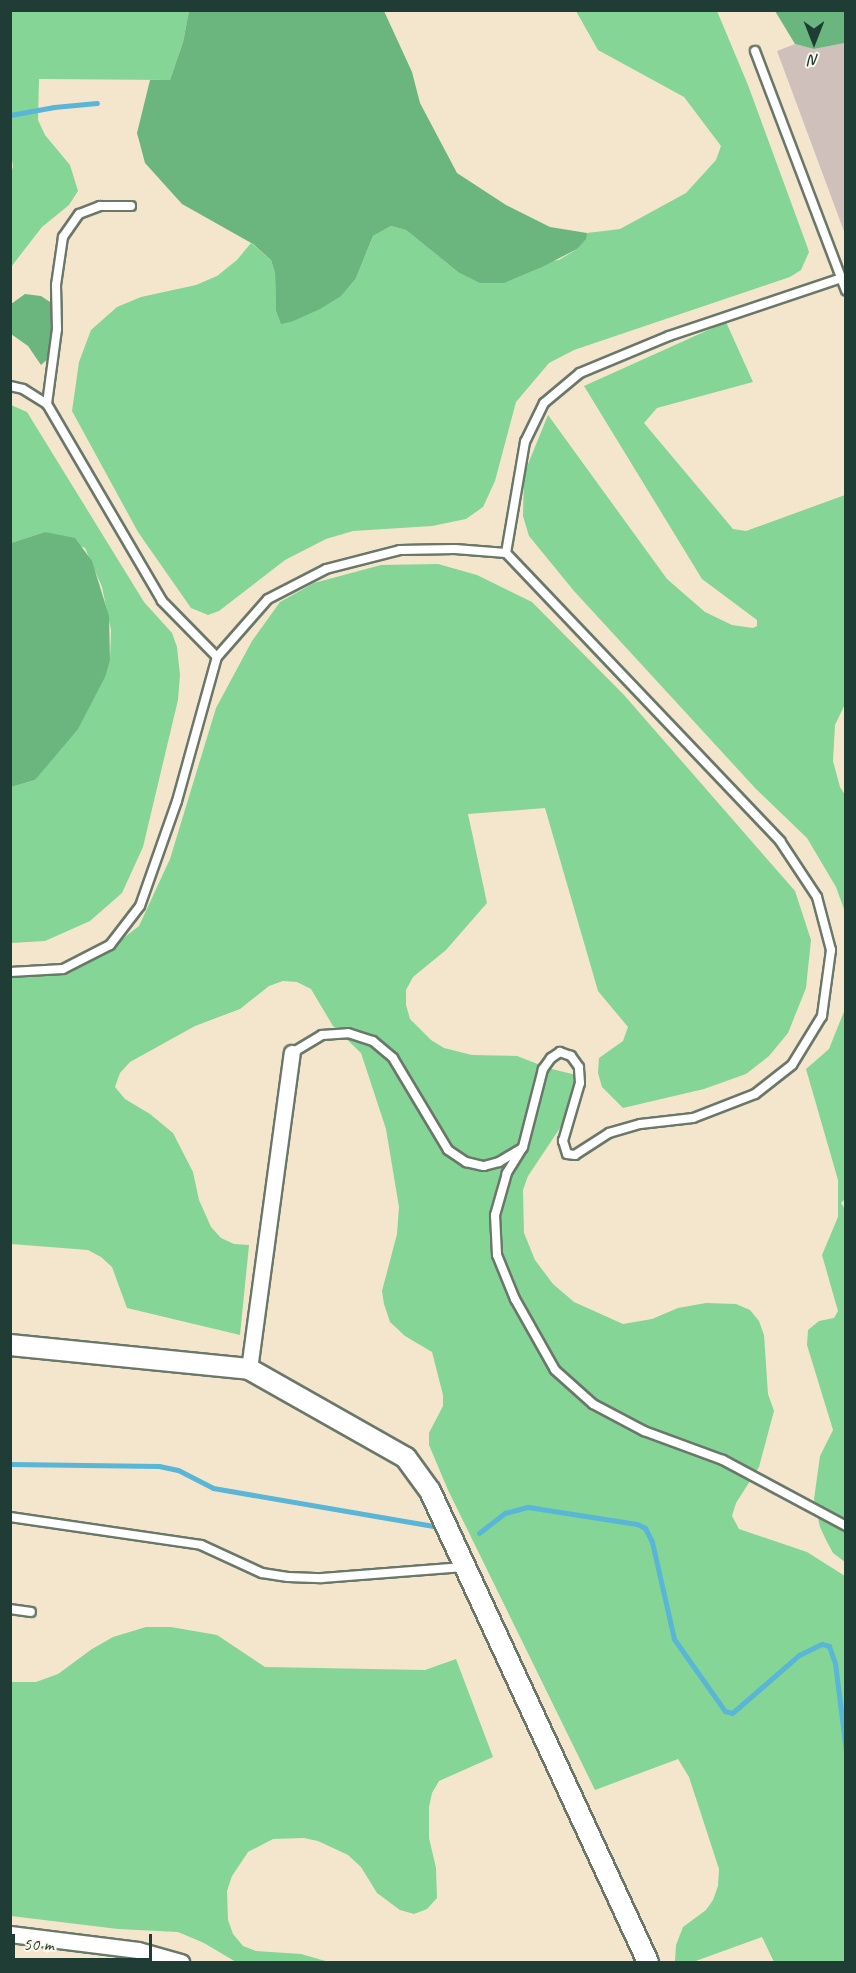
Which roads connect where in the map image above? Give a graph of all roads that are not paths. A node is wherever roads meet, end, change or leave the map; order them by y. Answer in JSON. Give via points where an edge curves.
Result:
{"nodes":[{"id":1,"x":755,"y":51,"type":"dead end"},
{"id":2,"x":131,"y":206,"type":"dead end"},
{"id":3,"x":841,"y":278,"type":"junction"},
{"id":4,"x":846,"y":290,"type":"edge"},
{"id":5,"x":10,"y":386,"type":"edge"},
{"id":6,"x":46,"y":404,"type":"junction"},
{"id":7,"x":506,"y":554,"type":"junction"},
{"id":8,"x":217,"y":657,"type":"junction"},
{"id":9,"x":10,"y":972,"type":"edge"},
{"id":10,"x":292,"y":1053,"type":"joint"},
{"id":11,"x":523,"y":1147,"type":"junction"},
{"id":12,"x":10,"y":1345,"type":"edge"},
{"id":13,"x":249,"y":1369,"type":"junction"},
{"id":14,"x":10,"y":1518,"type":"edge"},
{"id":15,"x":846,"y":1526,"type":"edge"},
{"id":16,"x":466,"y":1567,"type":"junction"},
{"id":17,"x":10,"y":1609,"type":"edge"},
{"id":18,"x":31,"y":1612,"type":"dead end"},
{"id":19,"x":10,"y":1934,"type":"edge"},
{"id":20,"x":181,"y":1962,"type":"edge"},
{"id":21,"x":648,"y":1962,"type":"edge"}],
"edges":[{"from":1,"to":3,"type":"lane"},
{"from":2,"to":6,"type":"lane","via":[[100,206],[79,214],[63,237],[56,285],[57,329]]},
{"from":3,"to":4,"type":"lane"},
{"from":3,"to":7,"type":"lane","via":[[669,336],[580,373],[544,403],[525,442]]},
{"from":5,"to":6,"type":"lane","via":[[23,389]]},
{"from":6,"to":8,"type":"lane","via":[[162,601]]},
{"from":7,"to":8,"type":"lane","via":[[455,549],[400,550],[326,569],[268,598]]},
{"from":7,"to":11,"type":"lane","via":[[780,841],[817,897],[831,950],[822,1016],[792,1065],[755,1094],[693,1118],[639,1124],[609,1133],[575,1155],[567,1154],[563,1142],[580,1083],[579,1067],[571,1056],[560,1052],[543,1070]]},
{"from":8,"to":9,"type":"lane","via":[[177,801],[140,906],[110,945],[63,969]]},
{"from":10,"to":11,"type":"lane","via":[[322,1035],[348,1033],[373,1041],[393,1058],[448,1150],[484,1166]]},
{"from":10,"to":13,"type":"street"},
{"from":11,"to":15,"type":"lane","via":[[507,1173],[495,1215],[497,1254],[515,1299],[555,1370],[593,1404],[644,1431],[723,1460]]},
{"from":12,"to":13,"type":"street"},
{"from":13,"to":16,"type":"street","via":[[406,1458],[430,1491]]},
{"from":14,"to":16,"type":"lane","via":[[201,1545],[262,1573],[288,1577]]},
{"from":16,"to":21,"type":"street"},
{"from":17,"to":18,"type":"lane"},
{"from":19,"to":20,"type":"street","via":[[138,1950]]}]}
